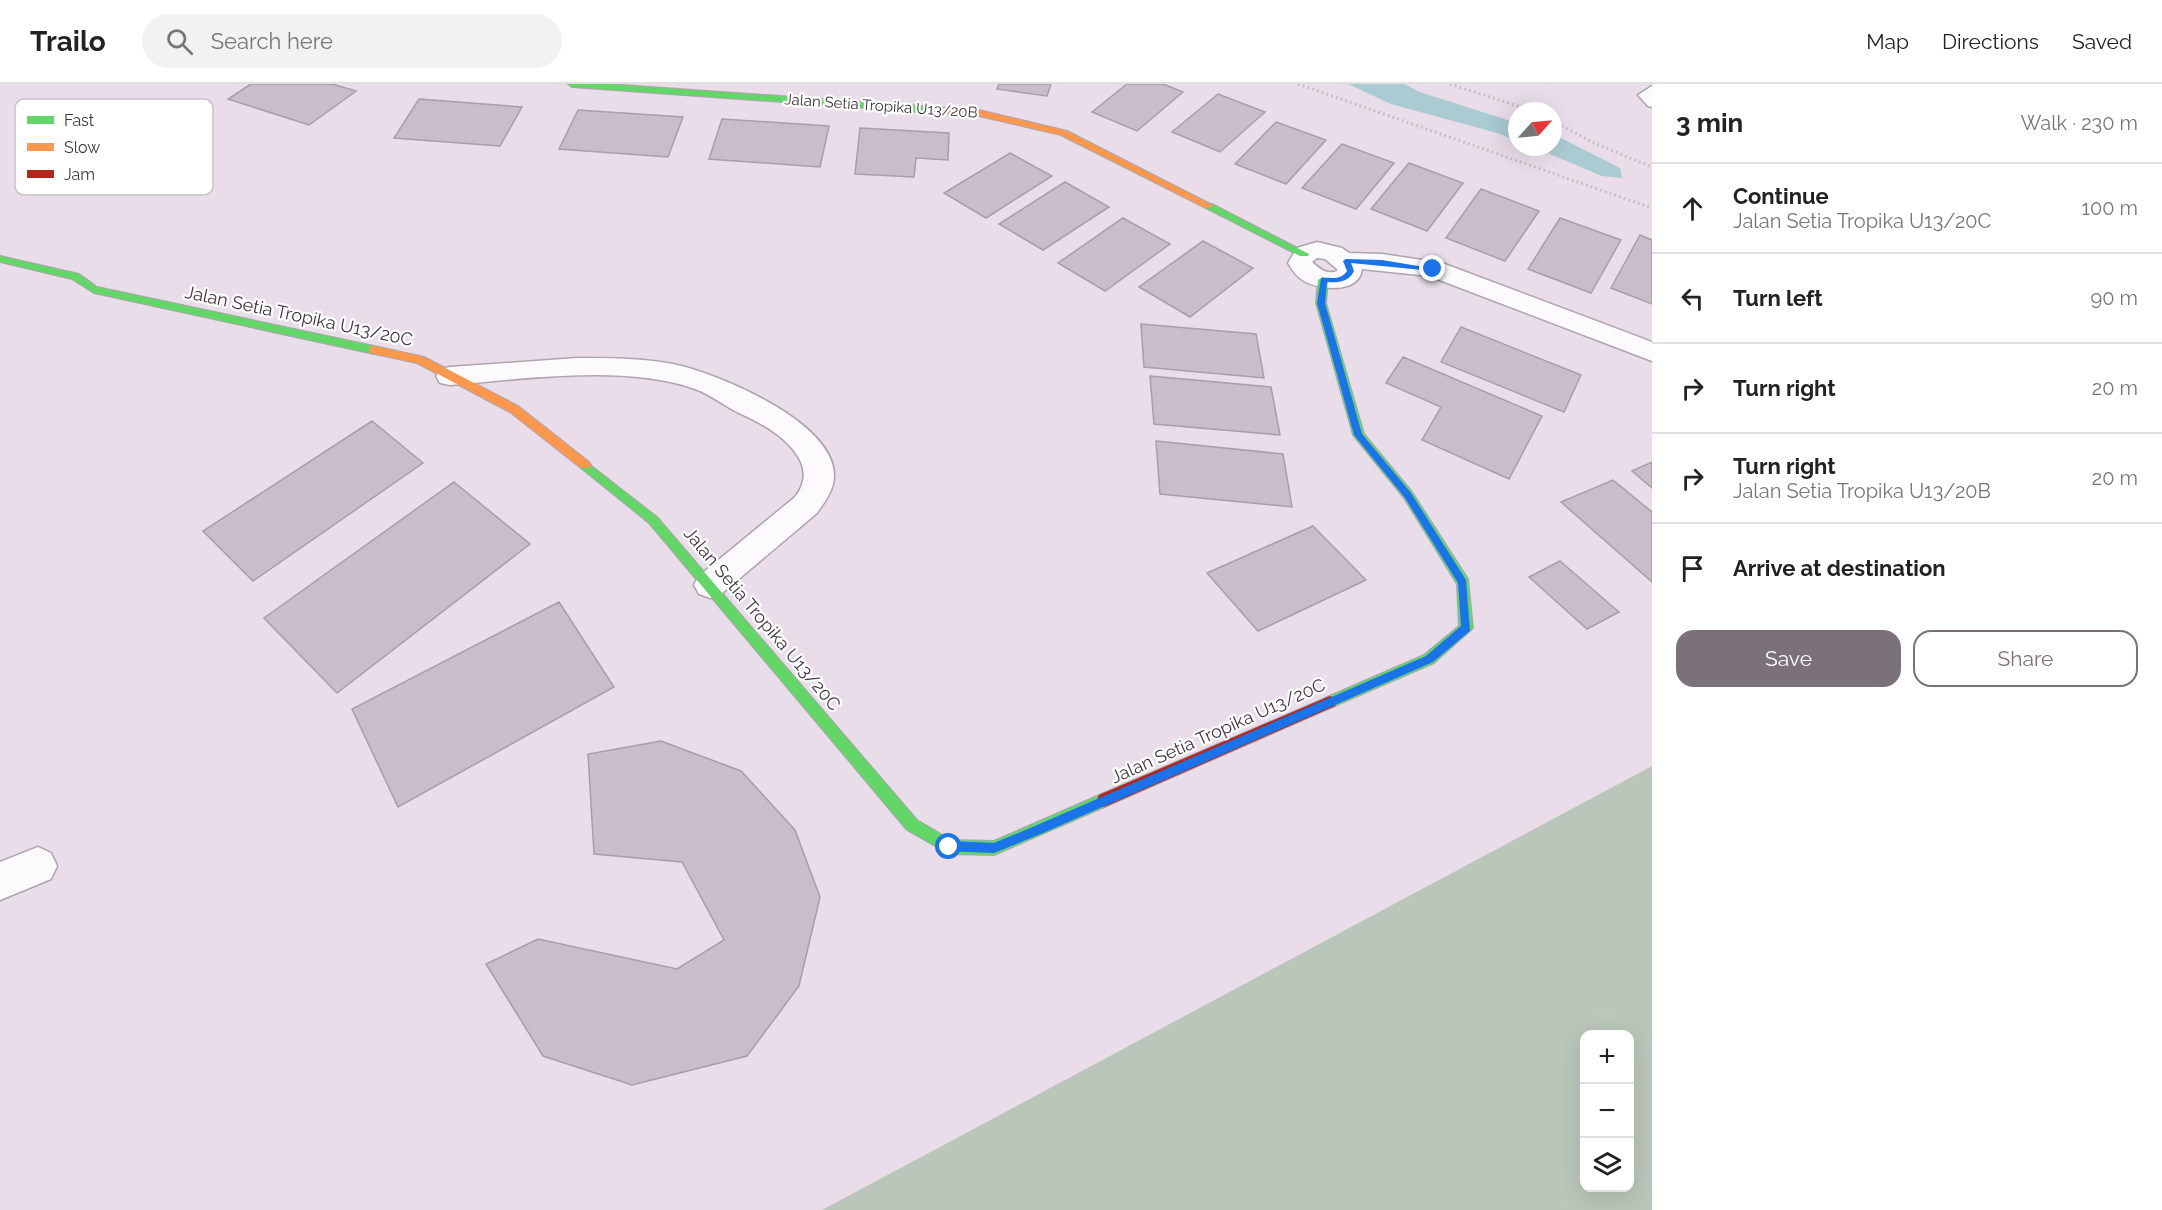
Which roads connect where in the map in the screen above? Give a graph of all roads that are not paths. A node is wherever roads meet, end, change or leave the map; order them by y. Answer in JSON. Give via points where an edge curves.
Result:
{"nodes":[{"id":1,"x":572,"y":84,"type":"edge"},
{"id":2,"x":1652,"y":89,"type":"edge"},
{"id":3,"x":1652,"y":104,"type":"edge"},
{"id":4,"x":1304,"y":254,"type":"junction"},
{"id":5,"x":0,"y":259,"type":"edge"},
{"id":6,"x":1346,"y":261,"type":"junction"},
{"id":7,"x":1323,"y":280,"type":"junction"},
{"id":8,"x":1652,"y":352,"type":"edge"},
{"id":9,"x":450,"y":376,"type":"junction"},
{"id":10,"x":710,"y":585,"type":"junction"},
{"id":11,"x":38,"y":866,"type":"dead end"},
{"id":12,"x":0,"y":881,"type":"edge"}],
"edges":[{"from":1,"to":4,"type":"street","name":"Jalan Setia Tropika U13/20B","via":[[979,113],[1019,122],[1065,133]]},
{"from":2,"to":3,"type":"lane","via":[[1644,95]]},
{"from":4,"to":6,"type":"street","via":[[1325,251]]},
{"from":4,"to":7,"type":"street","via":[[1300,263],[1303,268]]},
{"from":5,"to":9,"type":"street","name":"Jalan Setia Tropika U13/20C","via":[[75,276],[94,290],[420,360]]},
{"from":6,"to":7,"type":"street","via":[[1348,275],[1339,280]]},
{"from":6,"to":8,"type":"street","via":[[1433,269]]},
{"from":7,"to":10,"type":"street","name":"Jalan Setia Tropika U13/20C","via":[[1321,303],[1359,435],[1408,495],[1463,583],[1466,628],[1429,659],[994,848],[949,847],[912,825]]},
{"from":9,"to":10,"type":"street","name":"Jalan Setia Tropika U13/20C","via":[[514,409],[653,520]]},
{"from":9,"to":10,"type":"street","via":[[567,368],[639,370],[702,381],[780,420],[800,437],[816,459],[820,476],[817,492]]},
{"from":11,"to":12,"type":"street"}]}
